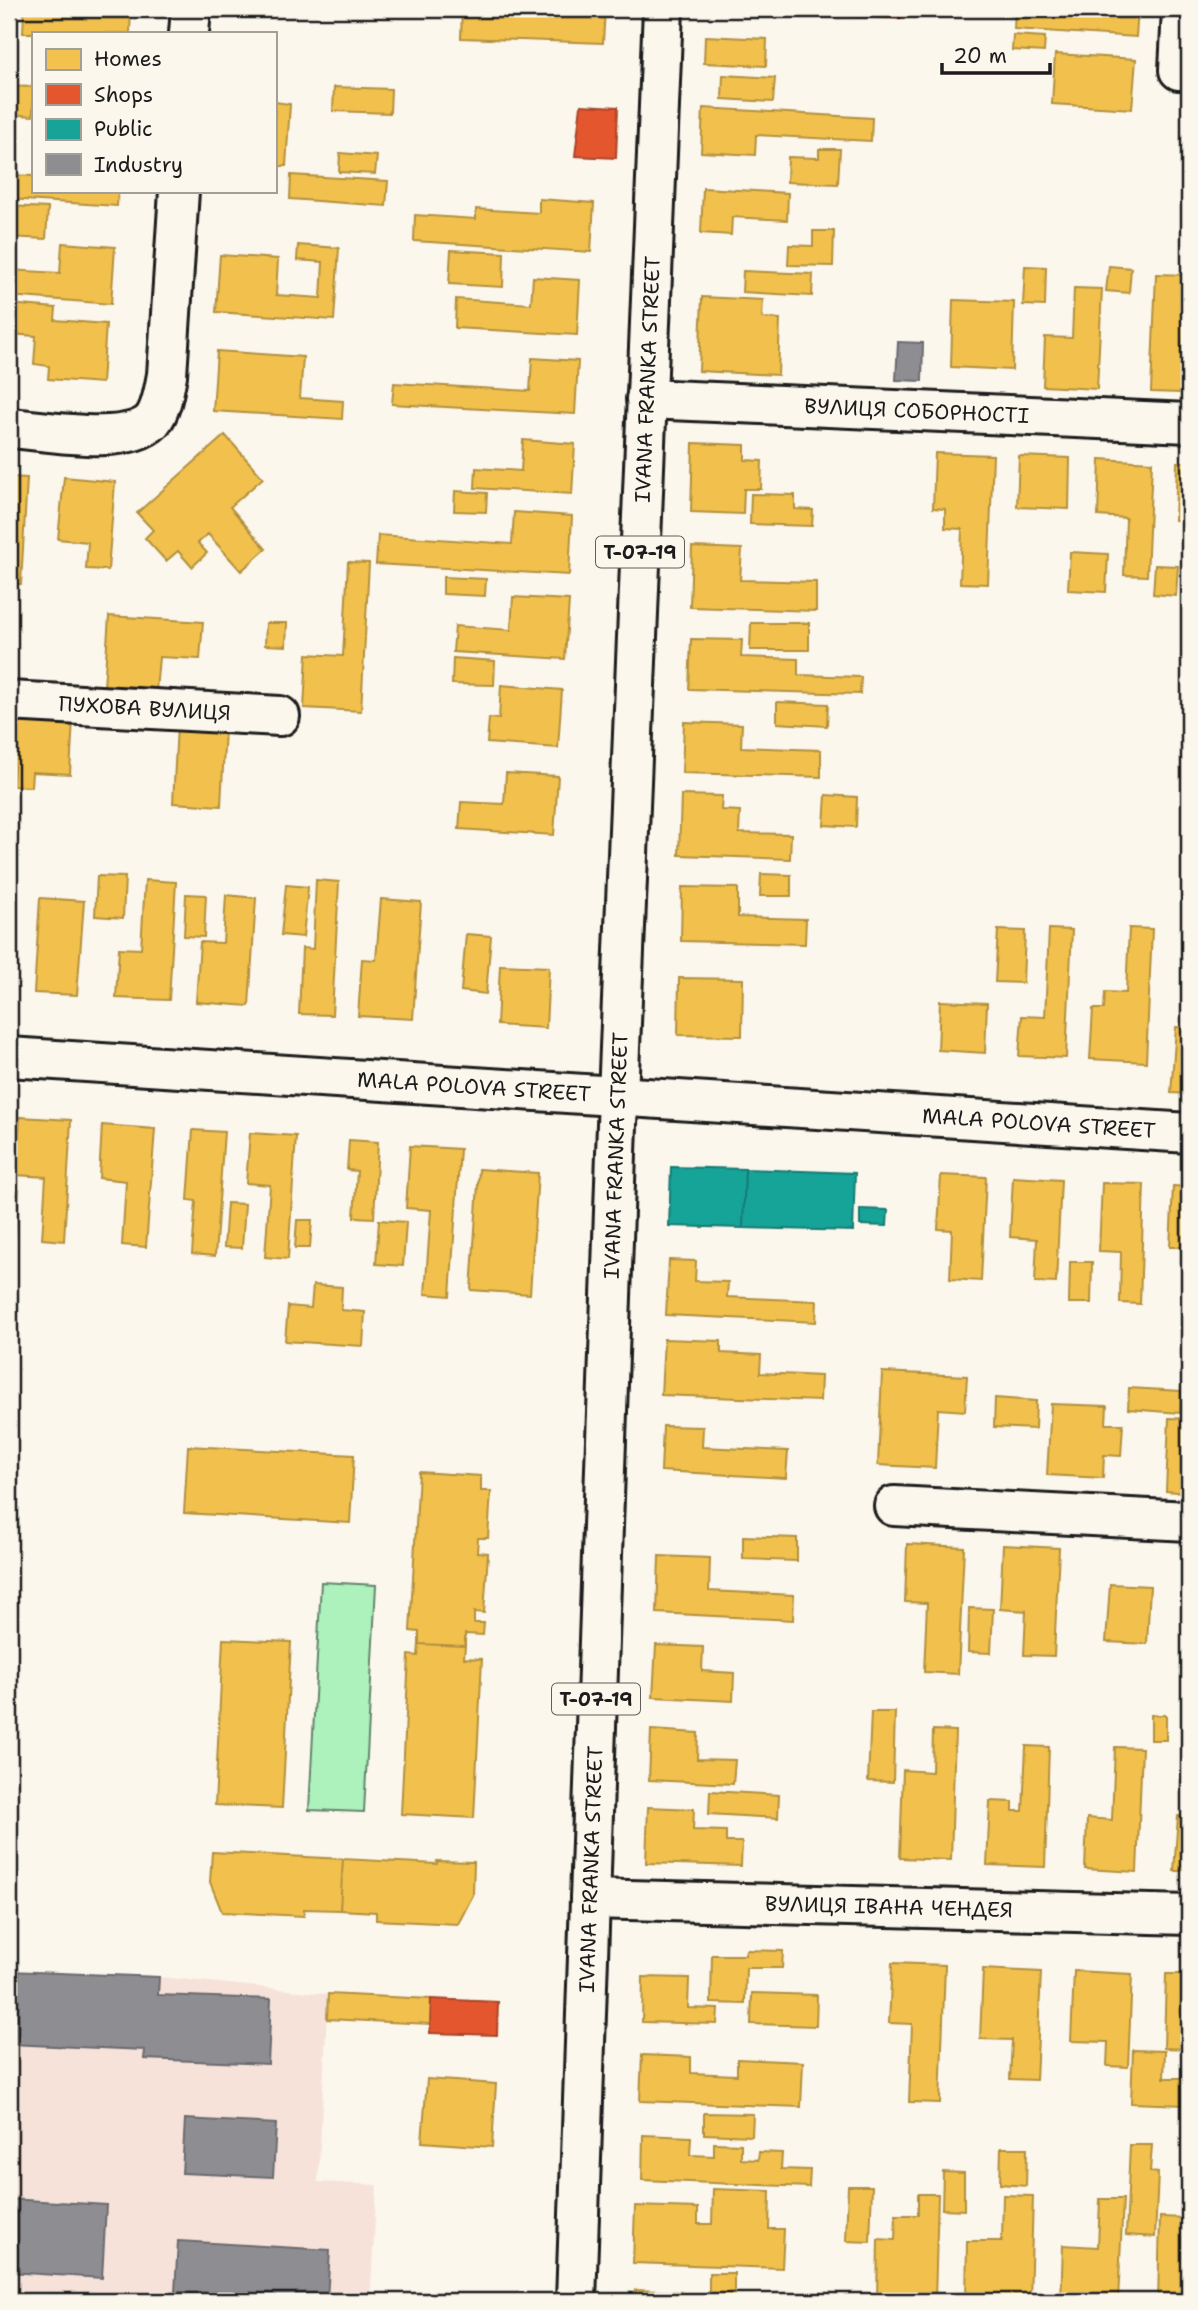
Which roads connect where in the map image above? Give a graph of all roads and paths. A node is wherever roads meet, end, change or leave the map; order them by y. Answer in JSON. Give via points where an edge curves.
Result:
{"nodes":[{"id":1,"x":191,"y":9,"type":"edge"},
{"id":2,"x":663,"y":9,"type":"edge"},
{"id":3,"x":1182,"y":9,"type":"edge"},
{"id":4,"x":189,"y":32,"type":"edge"},
{"id":5,"x":1179,"y":70,"type":"dead end"},
{"id":6,"x":179,"y":192,"type":"edge"},
{"id":7,"x":646,"y":399,"type":"junction"},
{"id":8,"x":1189,"y":423,"type":"edge"},
{"id":9,"x":9,"y":428,"type":"edge"},
{"id":10,"x":9,"y":701,"type":"edge"},
{"id":11,"x":280,"y":716,"type":"dead end"},
{"id":12,"x":9,"y":1057,"type":"edge"},
{"id":13,"x":618,"y":1096,"type":"junction"},
{"id":14,"x":1189,"y":1133,"type":"edge"},
{"id":15,"x":894,"y":1506,"type":"dead end"},
{"id":16,"x":1189,"y":1521,"type":"edge"},
{"id":17,"x":590,"y":1899,"type":"junction"},
{"id":18,"x":1189,"y":1915,"type":"edge"},
{"id":19,"x":576,"y":2301,"type":"edge"}],
"edges":[{"from":1,"to":4,"type":"street"},
{"from":2,"to":7,"type":"street","name":"IVANA FRANKA STREET","number":"Т-07-19"},
{"from":3,"to":5,"type":"street"},
{"from":6,"to":9,"type":"street","via":[[167,375],[153,420],[118,436]]},
{"from":7,"to":8,"type":"street","name":"ВУЛИЦЯ СОБОРНОСТІ"},
{"from":7,"to":13,"type":"street","name":"IVANA FRANKA STREET","number":"Т-07-19"},
{"from":10,"to":11,"type":"street","name":"ПУХОВА ВУЛИЦЯ"},
{"from":12,"to":13,"type":"street","name":"MALA POLOVA STREET"},
{"from":13,"to":14,"type":"street","name":"MALA POLOVA STREET"},
{"from":13,"to":17,"type":"street","name":"IVANA FRANKA STREET","number":"Т-07-19"},
{"from":15,"to":16,"type":"street"},
{"from":17,"to":18,"type":"street","name":"ВУЛИЦЯ ІВАНА ЧЕНДЕЯ"},
{"from":17,"to":19,"type":"street","name":"IVANA FRANKA STREET","number":"Т-07-19"}]}
